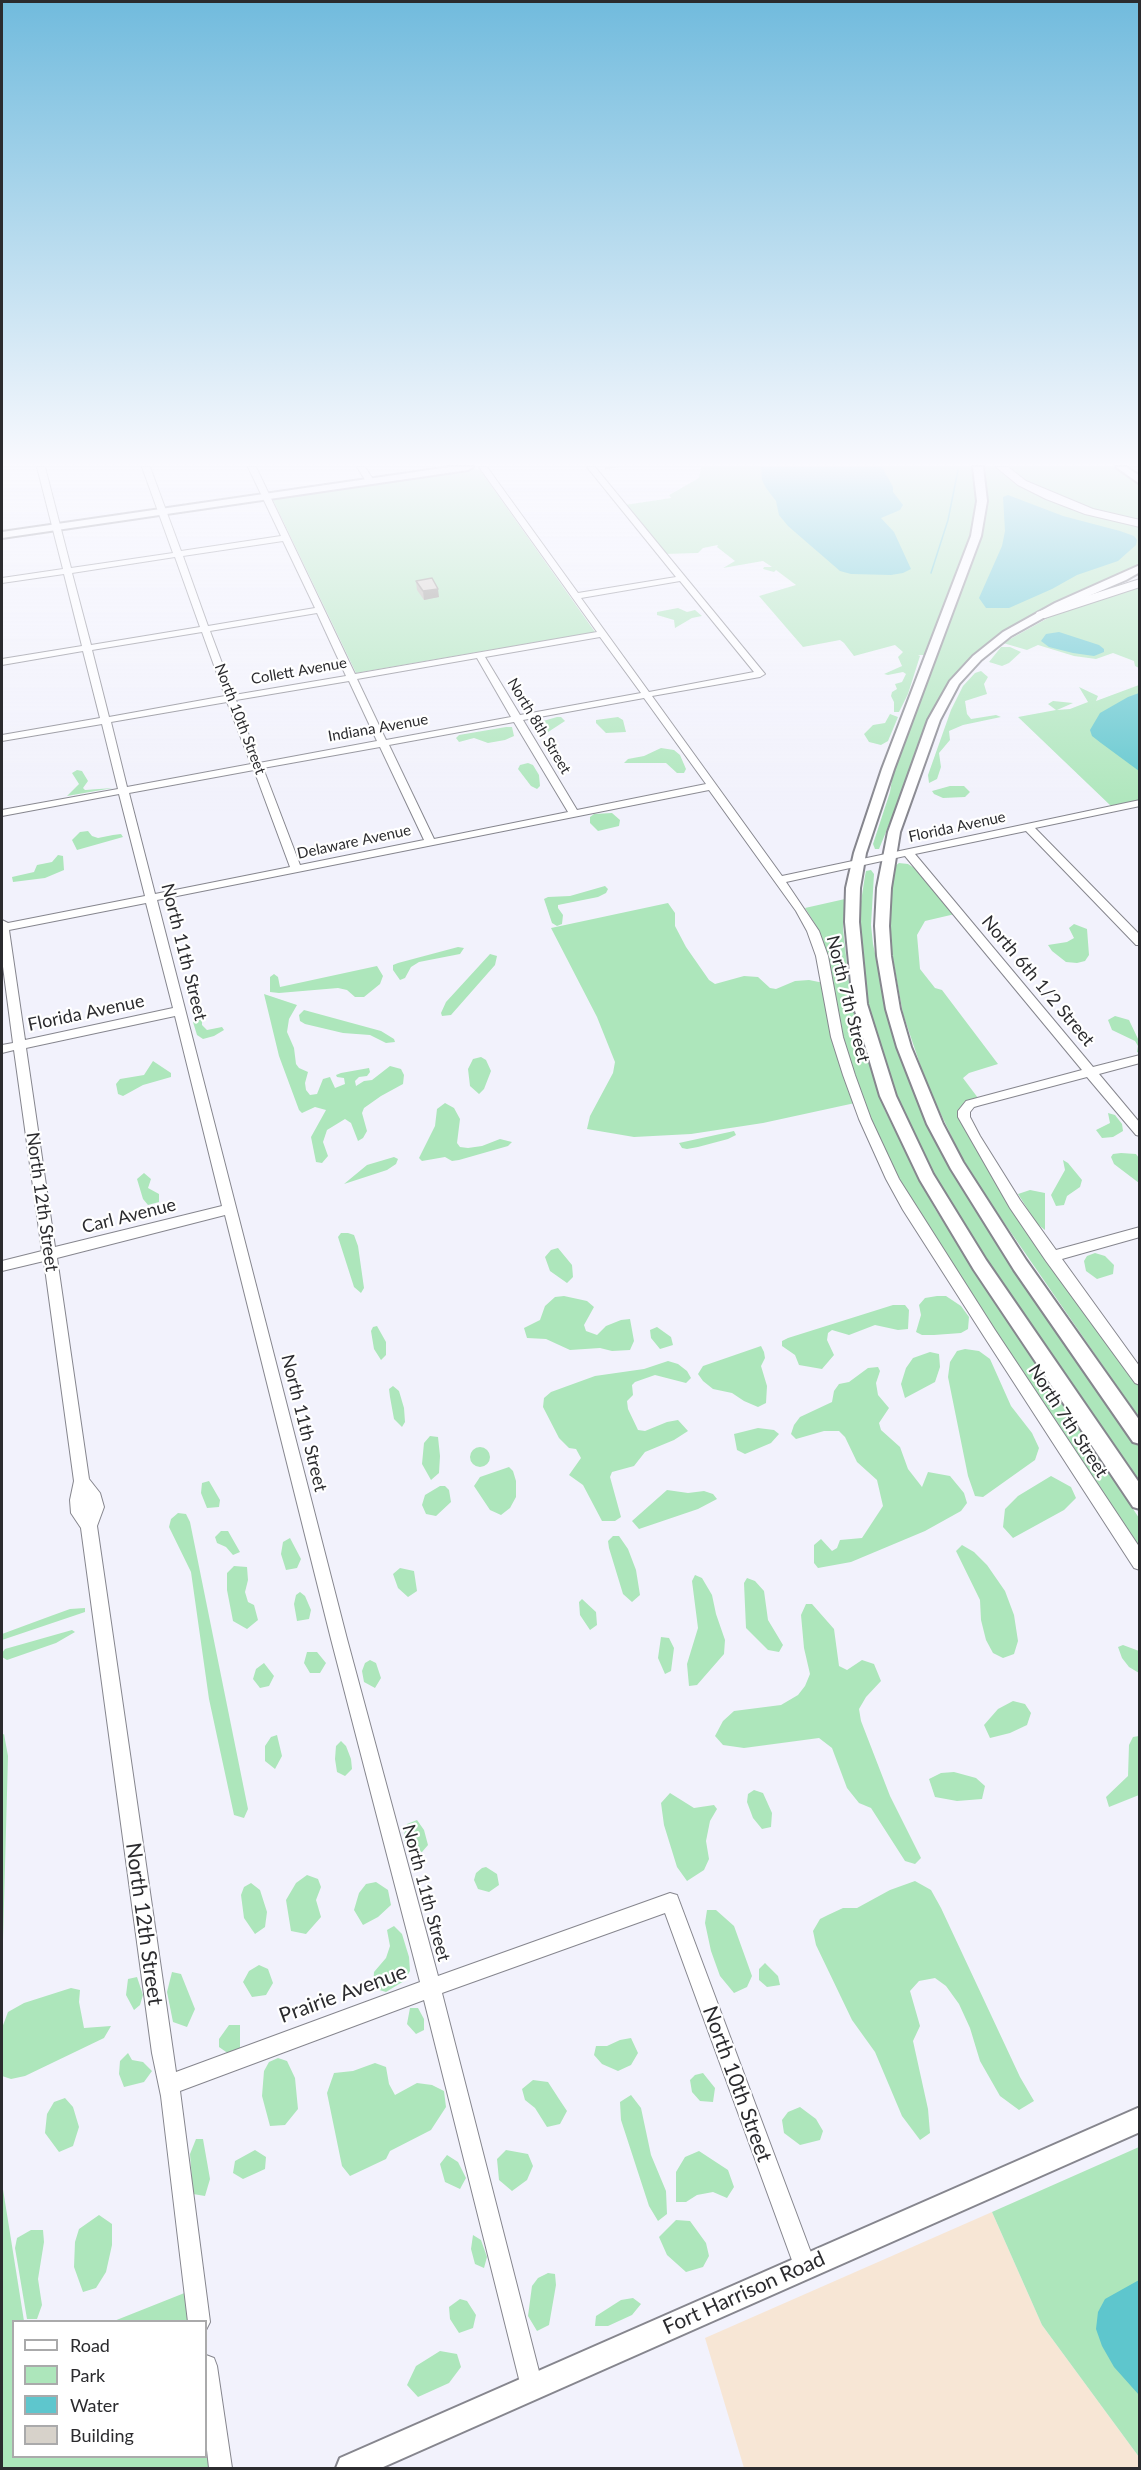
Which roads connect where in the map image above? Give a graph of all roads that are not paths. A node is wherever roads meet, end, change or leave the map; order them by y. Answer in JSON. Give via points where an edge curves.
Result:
{"nodes":[{"id":1,"x":71,"y":582,"type":"edge"},
{"id":2,"x":189,"y":582,"type":"edge"},
{"id":3,"x":307,"y":582,"type":"edge"},
{"id":4,"x":565,"y":582,"type":"edge"},
{"id":5,"x":657,"y":582,"type":"edge"},
{"id":6,"x":685,"y":582,"type":"edge"},
{"id":7,"x":958,"y":582,"type":"edge"},
{"id":8,"x":1113,"y":582,"type":"edge"},
{"id":9,"x":1140,"y":582,"type":"edge"},
{"id":10,"x":575,"y":596,"type":"junction"},
{"id":11,"x":320,"y":610,"type":"junction"},
{"id":12,"x":1041,"y":615,"type":"junction"},
{"id":13,"x":206,"y":629,"type":"junction"},
{"id":14,"x":602,"y":634,"type":"junction"},
{"id":15,"x":87,"y":648,"type":"junction"},
{"id":16,"x":479,"y":655,"type":"junction"},
{"id":17,"x":2,"y":662,"type":"edge"},
{"id":18,"x":352,"y":677,"type":"junction"},
{"id":19,"x":646,"y":694,"type":"junction"},
{"id":20,"x":231,"y":699,"type":"junction"},
{"id":21,"x":517,"y":718,"type":"junction"},
{"id":22,"x":105,"y":720,"type":"junction"},
{"id":23,"x":2,"y":738,"type":"edge"},
{"id":24,"x":382,"y":743,"type":"junction"},
{"id":25,"x":257,"y":766,"type":"junction"},
{"id":26,"x":712,"y":786,"type":"junction"},
{"id":27,"x":123,"y":790,"type":"junction"},
{"id":28,"x":1140,"y":804,"type":"edge"},
{"id":29,"x":2,"y":813,"type":"edge"},
{"id":30,"x":574,"y":813,"type":"junction"},
{"id":31,"x":1029,"y":828,"type":"junction"},
{"id":32,"x":430,"y":842,"type":"junction"},
{"id":33,"x":908,"y":853,"type":"junction"},
{"id":34,"x":888,"y":858,"type":"junction"},
{"id":35,"x":858,"y":864,"type":"junction"},
{"id":36,"x":296,"y":869,"type":"junction"},
{"id":37,"x":780,"y":880,"type":"junction"},
{"id":38,"x":151,"y":898,"type":"junction"},
{"id":39,"x":2,"y":923,"type":"edge"},
{"id":40,"x":2,"y":928,"type":"edge"},
{"id":41,"x":1140,"y":942,"type":"edge"},
{"id":42,"x":179,"y":1011,"type":"junction"},
{"id":43,"x":19,"y":1046,"type":"junction"},
{"id":44,"x":2,"y":1049,"type":"edge"},
{"id":45,"x":1140,"y":1059,"type":"edge"},
{"id":46,"x":1090,"y":1072,"type":"junction"},
{"id":47,"x":1140,"y":1132,"type":"edge"},
{"id":48,"x":230,"y":1209,"type":"junction"},
{"id":49,"x":1140,"y":1232,"type":"edge"},
{"id":50,"x":49,"y":1254,"type":"junction"},
{"id":51,"x":1051,"y":1257,"type":"junction"},
{"id":52,"x":2,"y":1266,"type":"edge"},
{"id":53,"x":1140,"y":1379,"type":"edge"},
{"id":54,"x":1140,"y":1436,"type":"edge"},
{"id":55,"x":1140,"y":1501,"type":"edge"},
{"id":56,"x":1140,"y":1563,"type":"edge"},
{"id":57,"x":670,"y":1902,"type":"joint"},
{"id":58,"x":431,"y":1987,"type":"junction"},
{"id":59,"x":169,"y":2085,"type":"junction"},
{"id":60,"x":1140,"y":2119,"type":"edge"},
{"id":61,"x":806,"y":2266,"type":"junction"},
{"id":62,"x":199,"y":2320,"type":"edge"},
{"id":63,"x":207,"y":2373,"type":"edge"},
{"id":64,"x":532,"y":2387,"type":"junction"},
{"id":65,"x":221,"y":2469,"type":"edge"},
{"id":66,"x":350,"y":2469,"type":"edge"}],
"edges":[{"from":1,"to":15,"type":"street","name":"North 11th Street"},
{"from":2,"to":13,"type":"street","name":"North 10th Street"},
{"from":3,"to":11,"type":"street"},
{"from":4,"to":10,"type":"street","name":"North 7th Street"},
{"from":5,"to":10,"type":"street"},
{"from":6,"to":19,"type":"street","name":"Indiana Avenue","via":[[760,674]]},
{"from":7,"to":35,"type":"main road","via":[[867,825]]},
{"from":8,"to":12,"type":"main road"},
{"from":9,"to":12,"type":"highway"},
{"from":10,"to":14,"type":"street","name":"North 7th Street"},
{"from":11,"to":13,"type":"street"},
{"from":11,"to":18,"type":"street"},
{"from":12,"to":34,"type":"main road","via":[[984,651],[947,694],[910,785]]},
{"from":13,"to":15,"type":"street"},
{"from":13,"to":20,"type":"street","name":"North 10th Street"},
{"from":14,"to":16,"type":"street","name":"Collett Avenue"},
{"from":14,"to":19,"type":"street","name":"North 7th Street"},
{"from":15,"to":17,"type":"street"},
{"from":15,"to":22,"type":"street","name":"North 11th Street"},
{"from":16,"to":18,"type":"street","name":"Collett Avenue"},
{"from":16,"to":21,"type":"street","name":"North 8th Street"},
{"from":18,"to":20,"type":"street","name":"Collett Avenue"},
{"from":18,"to":24,"type":"street"},
{"from":19,"to":21,"type":"street","name":"Indiana Avenue"},
{"from":19,"to":26,"type":"street","name":"North 7th Street"},
{"from":20,"to":22,"type":"street","name":"Collett Avenue"},
{"from":20,"to":25,"type":"street","name":"North 10th Street"},
{"from":21,"to":24,"type":"street","name":"Indiana Avenue"},
{"from":21,"to":30,"type":"street","name":"North 8th Street"},
{"from":22,"to":23,"type":"street","name":"Collett Avenue"},
{"from":22,"to":27,"type":"street","name":"North 11th Street"},
{"from":24,"to":25,"type":"street","name":"Indiana Avenue"},
{"from":24,"to":32,"type":"street"},
{"from":25,"to":27,"type":"street","name":"Indiana Avenue"},
{"from":25,"to":36,"type":"street","name":"North 10th Street"},
{"from":26,"to":30,"type":"street","name":"Delaware Avenue"},
{"from":26,"to":37,"type":"street","name":"North 7th Street"},
{"from":27,"to":29,"type":"street","name":"Indiana Avenue"},
{"from":27,"to":38,"type":"street","name":"North 11th Street"},
{"from":28,"to":31,"type":"street","name":"Florida Avenue"},
{"from":30,"to":32,"type":"street","name":"Delaware Avenue"},
{"from":31,"to":33,"type":"street","name":"Florida Avenue"},
{"from":31,"to":41,"type":"street"},
{"from":32,"to":36,"type":"street","name":"Delaware Avenue"},
{"from":33,"to":34,"type":"street","name":"Florida Avenue"},
{"from":33,"to":46,"type":"street","name":"North 6th 1/2 Street"},
{"from":34,"to":35,"type":"street","name":"Florida Avenue"},
{"from":34,"to":54,"type":"main road","via":[[882,906],[884,956],[893,1009],[918,1086],[940,1134],[981,1204]]},
{"from":35,"to":37,"type":"street","name":"Florida Avenue"},
{"from":35,"to":55,"type":"main road","via":[[852,922],[860,1004],[871,1047],[900,1124],[944,1209]]},
{"from":36,"to":38,"type":"street","name":"Delaware Avenue"},
{"from":37,"to":56,"type":"street","name":"North 7th Street","via":[[818,942],[837,1037],[849,1075],[893,1179]]},
{"from":38,"to":40,"type":"street","name":"Delaware Avenue"},
{"from":38,"to":42,"type":"street","name":"North 11th Street"},
{"from":39,"to":40,"type":"street","name":"North 12th Street"},
{"from":40,"to":43,"type":"street","name":"North 12th Street"},
{"from":42,"to":43,"type":"street","name":"Florida Avenue"},
{"from":42,"to":48,"type":"street","name":"North 11th Street"},
{"from":43,"to":44,"type":"street","name":"Florida Avenue"},
{"from":43,"to":50,"type":"street","name":"North 12th Street"},
{"from":45,"to":46,"type":"street"},
{"from":46,"to":47,"type":"street","name":"North 6th 1/2 Street"},
{"from":46,"to":51,"type":"street","via":[[978,1101],[964,1110],[974,1137]]},
{"from":48,"to":50,"type":"street","name":"Carl Avenue"},
{"from":48,"to":58,"type":"street","name":"North 11th Street"},
{"from":49,"to":51,"type":"street"},
{"from":50,"to":52,"type":"street","name":"Carl Avenue"},
{"from":50,"to":59,"type":"street","name":"North 12th Street","via":[[82,1481],[79,1513],[89,1526]]},
{"from":51,"to":53,"type":"street"},
{"from":57,"to":58,"type":"street","name":"Prairie Avenue"},
{"from":57,"to":61,"type":"street","name":"North 10th Street"},
{"from":58,"to":59,"type":"street","name":"Prairie Avenue"},
{"from":58,"to":64,"type":"street","name":"North 11th Street"},
{"from":59,"to":62,"type":"street","name":"North 12th Street"},
{"from":60,"to":61,"type":"main road","name":"Fort Harrison Road"},
{"from":61,"to":64,"type":"main road","name":"Fort Harrison Road"},
{"from":63,"to":65,"type":"street"},
{"from":64,"to":66,"type":"main road","name":"Fort Harrison Road"}]}
